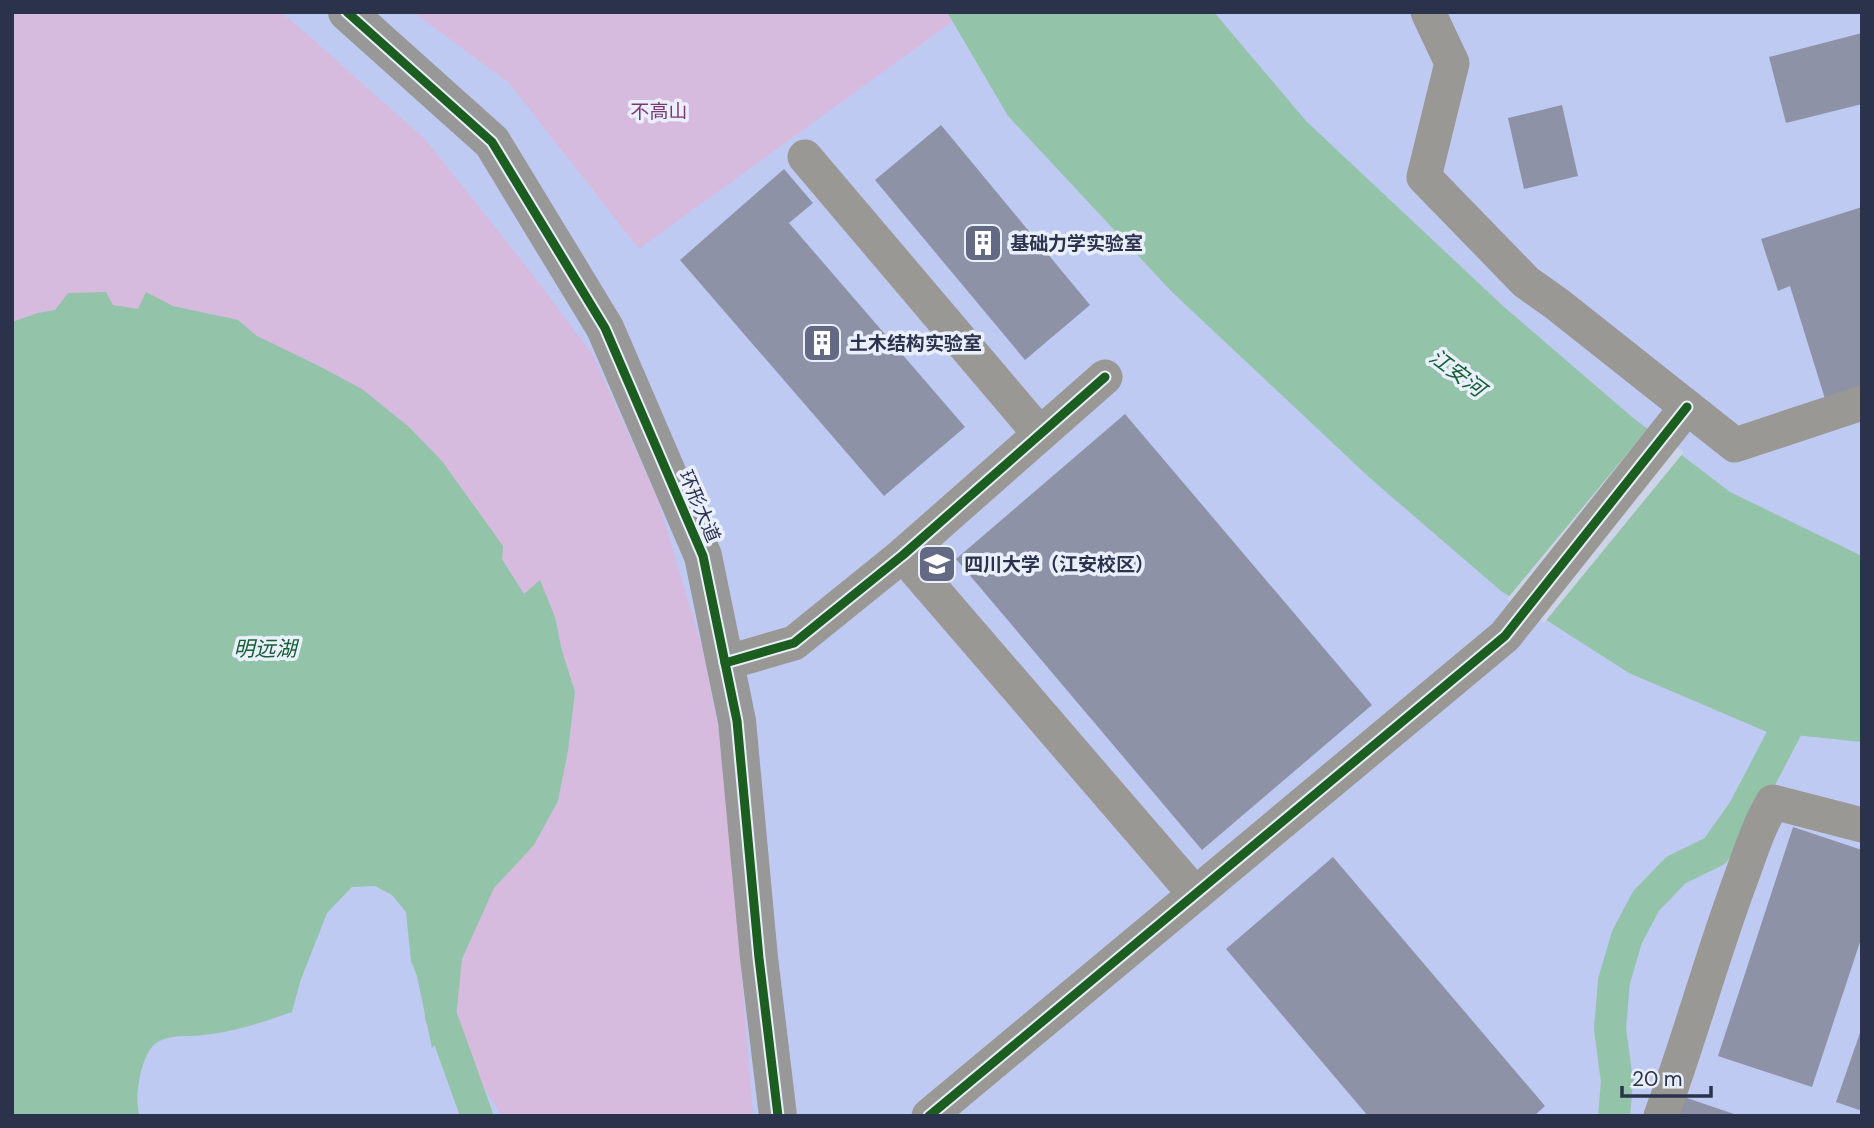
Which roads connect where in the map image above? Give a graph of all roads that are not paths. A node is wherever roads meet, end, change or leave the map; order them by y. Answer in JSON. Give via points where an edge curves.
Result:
{"nodes":[{"id":1,"x":347,"y":12,"type":"edge"},
{"id":2,"x":1429,"y":12,"type":"edge"},
{"id":3,"x":805,"y":157,"type":"dead end"},
{"id":4,"x":1105,"y":377,"type":"dead end"},
{"id":5,"x":1862,"y":403,"type":"edge"},
{"id":6,"x":1687,"y":407,"type":"junction"},
{"id":7,"x":1040,"y":434,"type":"junction"},
{"id":8,"x":903,"y":555,"type":"junction"},
{"id":9,"x":725,"y":663,"type":"junction"},
{"id":10,"x":1862,"y":825,"type":"edge"},
{"id":11,"x":1195,"y":894,"type":"junction"},
{"id":12,"x":778,"y":1116,"type":"edge"},
{"id":13,"x":929,"y":1116,"type":"edge"},
{"id":14,"x":1661,"y":1116,"type":"edge"}],
"edges":[{"from":1,"to":9,"type":"street","name":"环形大道","via":[[492,142],[604,328],[703,556]]},
{"from":2,"to":6,"type":"street","via":[[1452,63],[1424,177],[1526,282]]},
{"from":3,"to":7,"type":"street"},
{"from":4,"to":7,"type":"street"},
{"from":5,"to":6,"type":"street","via":[[1735,445]]},
{"from":6,"to":11,"type":"street","via":[[1505,636]]},
{"from":7,"to":8,"type":"street"},
{"from":8,"to":9,"type":"street","via":[[794,643]]},
{"from":8,"to":11,"type":"street"},
{"from":9,"to":12,"type":"street","name":"环形大道","via":[[737,721]]},
{"from":10,"to":14,"type":"street","via":[[1773,802],[1725,921]]},
{"from":11,"to":13,"type":"street"}]}
